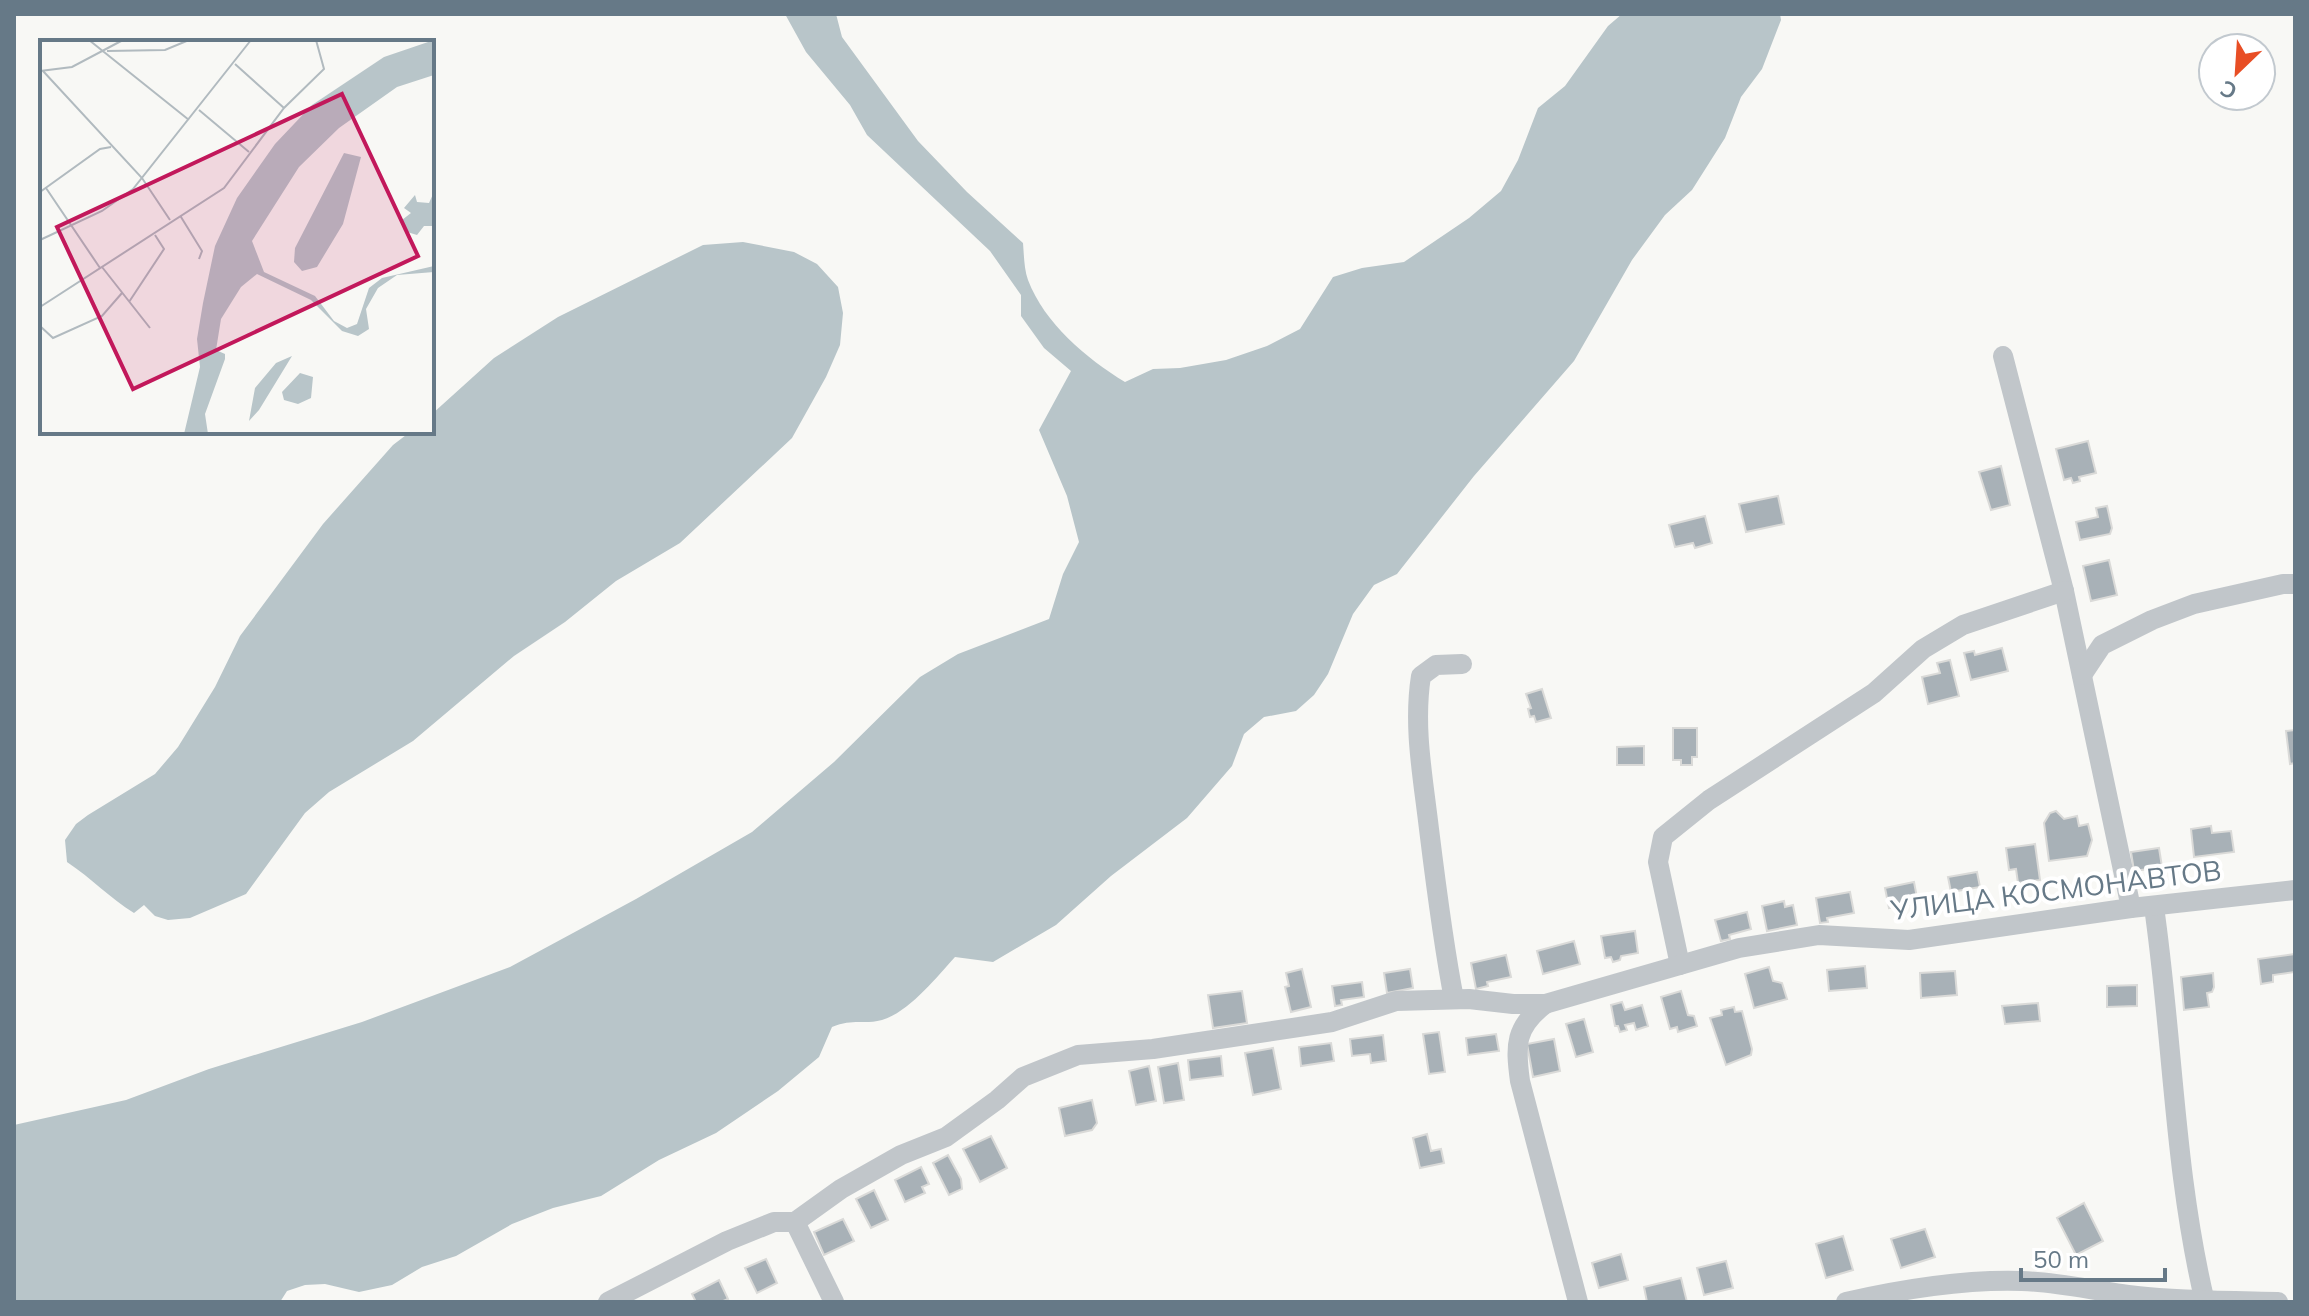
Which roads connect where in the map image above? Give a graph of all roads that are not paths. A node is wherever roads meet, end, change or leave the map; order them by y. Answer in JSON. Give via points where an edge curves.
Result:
{"nodes":[{"id":1,"x":2003,"y":356,"type":"dead end"},
{"id":2,"x":2295,"y":584,"type":"edge"},
{"id":3,"x":2064,"y":591,"type":"junction"},
{"id":4,"x":1462,"y":664,"type":"dead end"},
{"id":5,"x":2082,"y":675,"type":"junction"},
{"id":6,"x":2295,"y":890,"type":"edge"},
{"id":7,"x":2154,"y":907,"type":"junction"},
{"id":8,"x":2131,"y":908,"type":"junction"},
{"id":9,"x":1680,"y":965,"type":"junction"},
{"id":10,"x":1454,"y":999,"type":"junction"},
{"id":11,"x":1545,"y":1004,"type":"junction"},
{"id":12,"x":795,"y":1222,"type":"junction"},
{"id":13,"x":2204,"y":1301,"type":"edge"},
{"id":14,"x":608,"y":1302,"type":"edge"},
{"id":15,"x":834,"y":1302,"type":"edge"},
{"id":16,"x":1578,"y":1302,"type":"edge"},
{"id":17,"x":1846,"y":1302,"type":"edge"},
{"id":18,"x":2278,"y":1302,"type":"edge"}],
"edges":[{"from":1,"to":3,"type":"street"},
{"from":2,"to":5,"type":"street","via":[[2194,604],[2152,620],[2102,645]]},
{"from":3,"to":5,"type":"street"},
{"from":3,"to":9,"type":"street","via":[[1963,625],[1923,649],[1874,693],[1709,800],[1663,837],[1658,862]]},
{"from":4,"to":10,"type":"street","via":[[1436,665],[1421,676],[1417,701],[1443,946]]},
{"from":5,"to":8,"type":"street"},
{"from":6,"to":7,"type":"street","name":"УЛИЦА КОСМОНАВТОВ"},
{"from":7,"to":8,"type":"street","name":"УЛИЦА КОСМОНАВТОВ"},
{"from":7,"to":13,"type":"street","via":[[2186,1216]]},
{"from":8,"to":9,"type":"street","name":"УЛИЦА КОСМОНАВТОВ","via":[[1909,940],[1819,935],[1739,948]]},
{"from":9,"to":11,"type":"street","name":"УЛИЦА КОСМОНАВТОВ"},
{"from":10,"to":11,"type":"street","name":"УЛИЦА КОСМОНАВТОВ"},
{"from":10,"to":12,"type":"street","name":"УЛИЦА КОСМОНАВТОВ","via":[[1396,1001],[1332,1022],[1078,1055],[1023,1077],[946,1137],[901,1155]]},
{"from":11,"to":16,"type":"street","via":[[1529,1016],[1516,1054]]},
{"from":12,"to":14,"type":"street","name":"УЛИЦА КОСМОНАВТОВ","via":[[774,1222],[727,1241]]},
{"from":12,"to":15,"type":"street"},
{"from":13,"to":17,"type":"street","via":[[2020,1281],[1892,1291]]},
{"from":13,"to":18,"type":"street"}]}
